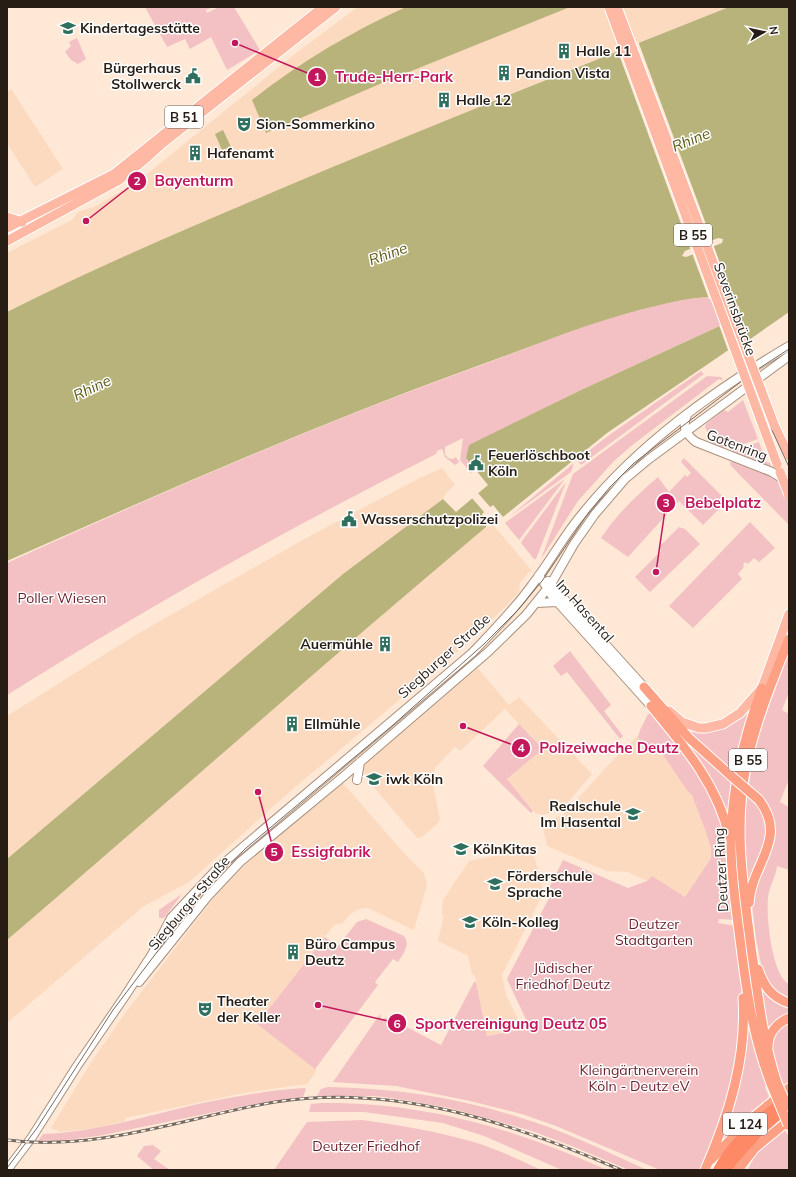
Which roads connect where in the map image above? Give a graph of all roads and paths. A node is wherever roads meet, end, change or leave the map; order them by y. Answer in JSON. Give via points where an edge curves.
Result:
{"nodes":[{"id":1,"x":323,"y":7,"type":"edge"},
{"id":2,"x":336,"y":7,"type":"edge"},
{"id":3,"x":609,"y":7,"type":"edge"},
{"id":4,"x":617,"y":7,"type":"edge"},
{"id":5,"x":64,"y":206,"type":"junction"},
{"id":6,"x":7,"y":217,"type":"edge"},
{"id":7,"x":22,"y":222,"type":"junction"},
{"id":8,"x":7,"y":228,"type":"edge"},
{"id":9,"x":26,"y":231,"type":"junction"},
{"id":10,"x":7,"y":241,"type":"edge"},
{"id":11,"x":789,"y":346,"type":"edge"},
{"id":12,"x":789,"y":356,"type":"edge"},
{"id":13,"x":687,"y":415,"type":"junction"},
{"id":14,"x":687,"y":434,"type":"junction"},
{"id":15,"x":789,"y":456,"type":"edge"},
{"id":16,"x":789,"y":484,"type":"edge"},
{"id":17,"x":789,"y":495,"type":"edge"},
{"id":18,"x":539,"y":575,"type":"junction"},
{"id":19,"x":549,"y":589,"type":"junction"},
{"id":20,"x":558,"y":602,"type":"junction"},
{"id":21,"x":536,"y":603,"type":"junction"},
{"id":22,"x":789,"y":614,"type":"edge"},
{"id":23,"x":789,"y":639,"type":"edge"},
{"id":24,"x":644,"y":687,"type":"junction"},
{"id":25,"x":762,"y":688,"type":"junction"},
{"id":26,"x":651,"y":706,"type":"joint"},
{"id":27,"x":360,"y":762,"type":"junction"},
{"id":28,"x":357,"y":780,"type":"dead end"},
{"id":29,"x":731,"y":846,"type":"junction"},
{"id":30,"x":737,"y":910,"type":"junction"},
{"id":31,"x":749,"y":929,"type":"junction"},
{"id":32,"x":752,"y":953,"type":"junction"},
{"id":33,"x":125,"y":996,"type":"junction"},
{"id":34,"x":789,"y":1003,"type":"edge"},
{"id":35,"x":789,"y":1018,"type":"edge"},
{"id":36,"x":769,"y":1058,"type":"junction"},
{"id":37,"x":775,"y":1085,"type":"junction"},
{"id":38,"x":788,"y":1091,"type":"edge"},
{"id":39,"x":789,"y":1107,"type":"edge"},
{"id":40,"x":789,"y":1111,"type":"edge"},
{"id":41,"x":789,"y":1120,"type":"edge"},
{"id":42,"x":789,"y":1126,"type":"edge"},
{"id":43,"x":755,"y":1148,"type":"junction"},
{"id":44,"x":707,"y":1166,"type":"edge"},
{"id":45,"x":7,"y":1170,"type":"edge"},
{"id":46,"x":718,"y":1170,"type":"edge"},
{"id":47,"x":726,"y":1170,"type":"edge"},
{"id":48,"x":738,"y":1170,"type":"edge"},
{"id":49,"x":746,"y":1170,"type":"edge"}],
"edges":[{"from":1,"to":5,"type":"main road","number":"B 51","via":[[126,164],[80,192]]},
{"from":2,"to":5,"type":"main road","number":"B 51","via":[[119,180]]},
{"from":3,"to":17,"type":"main road","name":"Severinsbrücke","number":"B 55","bridge":true},
{"from":4,"to":15,"type":"main road","name":"Severinsbrücke","number":"B 55","bridge":true,"via":[[775,427]]},
{"from":5,"to":7,"type":"main road","number":"B 51"},
{"from":5,"to":9,"type":"main road","number":"B 51"},
{"from":6,"to":7,"type":"main road"},
{"from":7,"to":8,"type":"main road","number":"B 51"},
{"from":7,"to":9,"type":"main road","via":[[21,229]]},
{"from":9,"to":10,"type":"main road","number":"B 51"},
{"from":11,"to":13,"type":"main road","name":"Siegburger Straße"},
{"from":12,"to":14,"type":"main road","name":"Siegburger Straße"},
{"from":13,"to":14,"type":"main road","via":[[684,425]]},
{"from":13,"to":18,"type":"main road","name":"Siegburger Straße","via":[[677,421],[607,485],[582,514]]},
{"from":14,"to":16,"type":"main road","name":"Gotenring","via":[[696,442],[772,472]]},
{"from":14,"to":19,"type":"main road","name":"Siegburger Straße","via":[[649,458],[613,492],[578,539]]},
{"from":18,"to":19,"type":"main road","name":"Im Hasental"},
{"from":18,"to":33,"type":"main road","name":"Siegburger Straße","via":[[510,613],[472,653],[216,869],[171,918],[151,956]]},
{"from":19,"to":20,"type":"main road","name":"Im Hasental","number":"B 55"},
{"from":19,"to":21,"type":"main road","name":"Siegburger Straße"},
{"from":19,"to":24,"type":"main road","name":"Im Hasental","number":"B 55"},
{"from":20,"to":21,"type":"main road"},
{"from":20,"to":26,"type":"main road","name":"Im Hasental","number":"B 55"},
{"from":21,"to":27,"type":"main road","name":"Siegburger Straße","via":[[488,652]]},
{"from":22,"to":25,"type":"main road","name":"Deutzer Ring","number":"B 55"},
{"from":23,"to":31,"type":"highway","name":"Deutzer Ring","number":"B 55","via":[[754,734],[742,790],[740,847]]},
{"from":24,"to":25,"type":"main road","number":"B 55","via":[[682,722],[699,728],[723,724],[732,719]]},
{"from":24,"to":31,"type":"highway","number":"B 55","bridge":true,"via":[[709,757],[759,800],[769,816],[770,843],[751,886]]},
{"from":25,"to":29,"type":"highway","name":"Deutzer Ring","number":"B 55","via":[[740,760],[735,788]]},
{"from":26,"to":29,"type":"highway","number":"B 55","via":[[702,772],[724,817]]},
{"from":27,"to":28,"type":"main road"},
{"from":27,"to":33,"type":"main road","name":"Siegburger Straße","via":[[240,862],[208,896]]},
{"from":29,"to":30,"type":"highway","name":"Deutzer Ring","number":"B 55"},
{"from":30,"to":37,"type":"highway","name":"Deutzer Ring","number":"B 55","via":[[748,1004],[760,1052]]},
{"from":30,"to":44,"type":"highway","via":[[744,1001],[742,1042],[736,1085],[726,1120]]},
{"from":31,"to":32,"type":"highway","name":"Deutzer Ring","number":"B 55"},
{"from":32,"to":34,"type":"highway","via":[[766,988],[773,996]]},
{"from":32,"to":36,"type":"highway","name":"Deutzer Ring","number":"B 55","via":[[762,1031]]},
{"from":33,"to":45,"type":"main road","name":"Siegburger Straße","via":[[32,1137]]},
{"from":35,"to":36,"type":"highway","via":[[781,1021],[774,1029],[768,1044]]},
{"from":36,"to":37,"type":"highway","name":"Deutzer Ring","number":"B 55"},
{"from":37,"to":40,"type":"highway","name":"Deutzer Ring","number":"B 55","bridge":true},
{"from":37,"to":42,"type":"highway","name":"Deutzer Ring","number":"B 55","bridge":true},
{"from":38,"to":44,"type":"highway","number":"L 124","via":[[744,1124]]},
{"from":38,"to":46,"type":"highway","number":"L 124","via":[[734,1147]]},
{"from":39,"to":47,"type":"highway","number":"L 124","via":[[753,1137]]},
{"from":41,"to":43,"type":"highway"},
{"from":43,"to":48,"type":"highway"},
{"from":43,"to":49,"type":"highway"}]}
